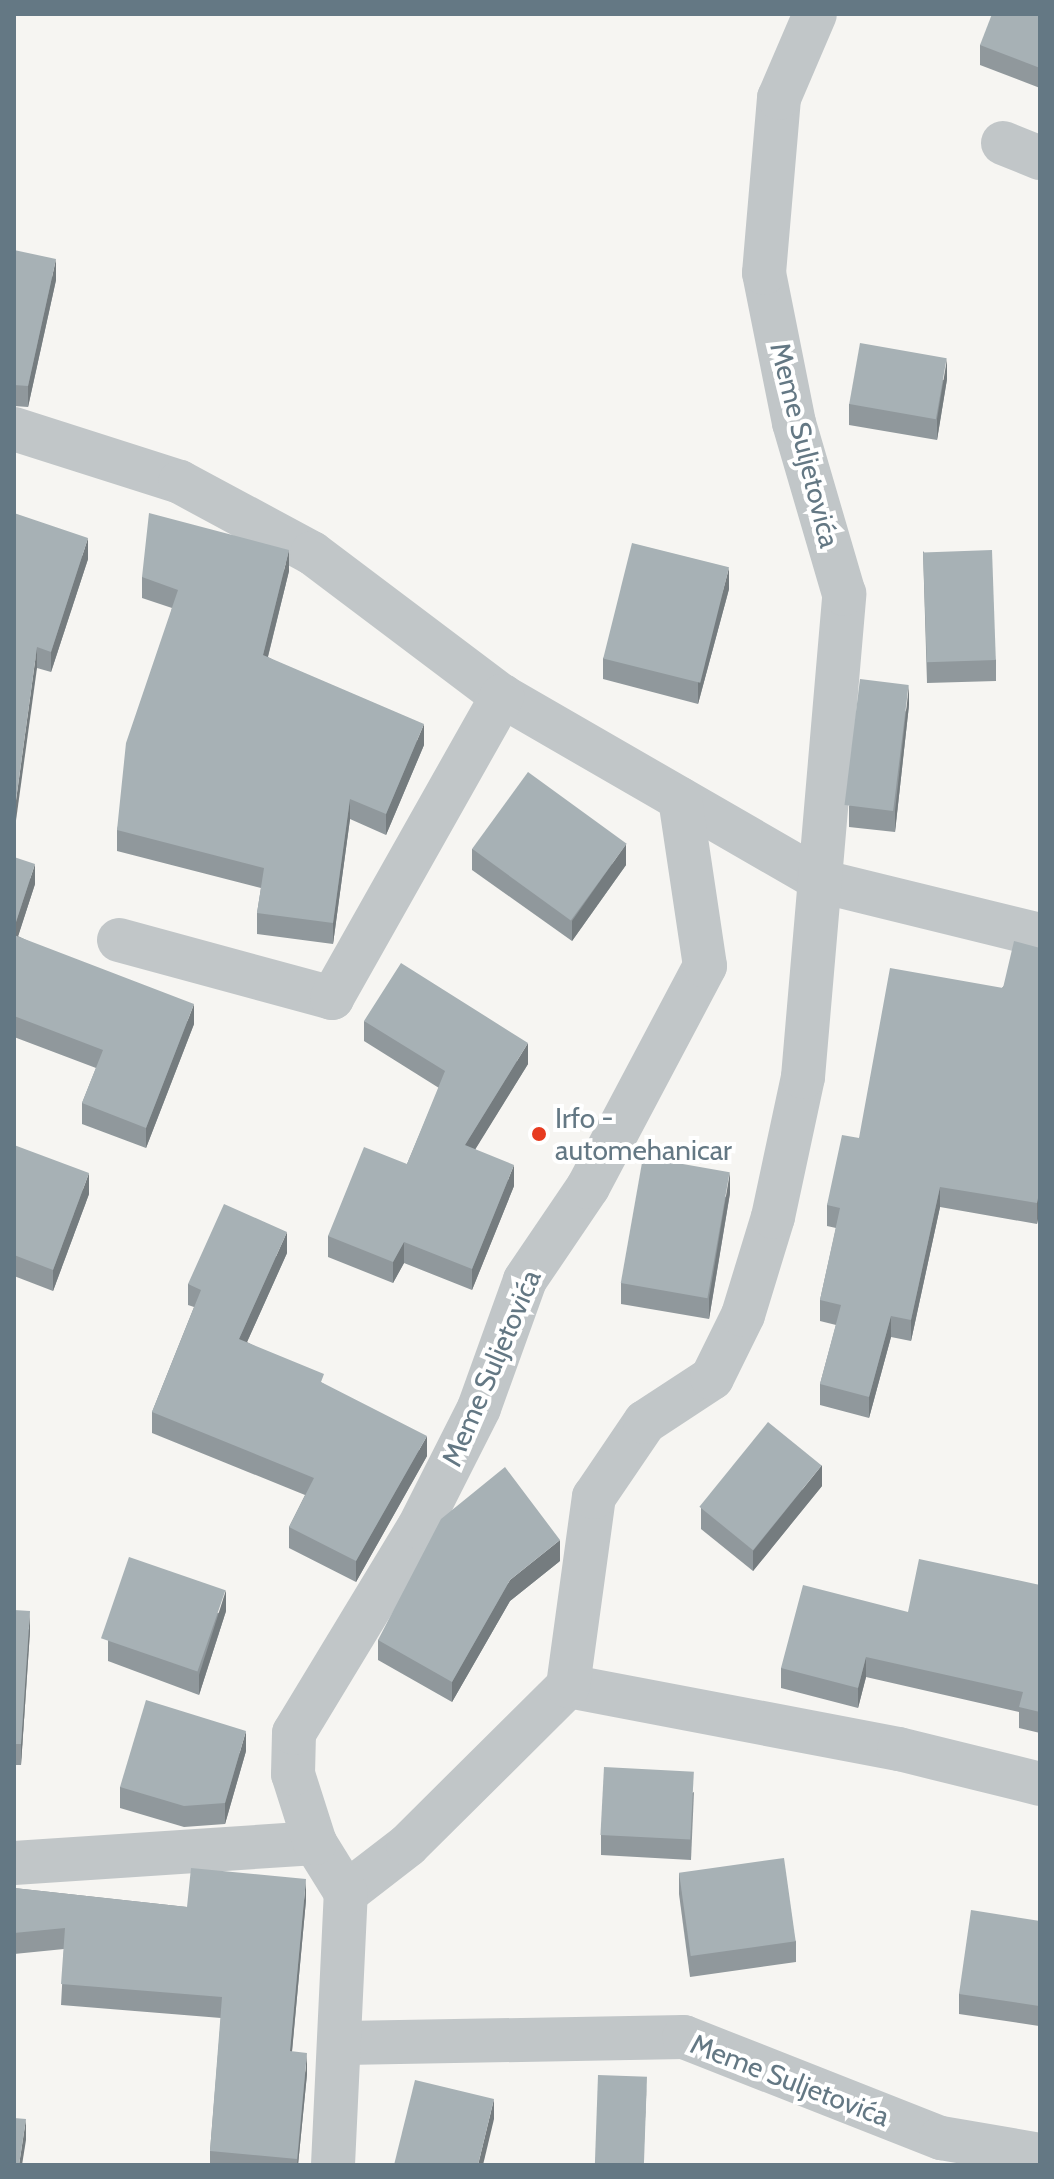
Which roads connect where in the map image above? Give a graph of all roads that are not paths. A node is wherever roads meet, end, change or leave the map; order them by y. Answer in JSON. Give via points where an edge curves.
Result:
{"nodes":[{"id":1,"x":815,"y":14,"type":"edge"},
{"id":2,"x":14,"y":429,"type":"edge"},
{"id":3,"x":502,"y":696,"type":"junction"},
{"id":4,"x":680,"y":799,"type":"junction"},
{"id":5,"x":824,"y":882,"type":"junction"},
{"id":6,"x":1040,"y":935,"type":"edge"},
{"id":7,"x":119,"y":940,"type":"dead end"},
{"id":8,"x":568,"y":1686,"type":"junction"},
{"id":9,"x":1040,"y":1784,"type":"edge"},
{"id":10,"x":315,"y":1843,"type":"junction"},
{"id":11,"x":14,"y":1863,"type":"edge"},
{"id":12,"x":346,"y":1893,"type":"junction"},
{"id":13,"x":344,"y":2043,"type":"junction"},
{"id":14,"x":1040,"y":2155,"type":"edge"},
{"id":15,"x":333,"y":2165,"type":"edge"}],
"edges":[{"from":1,"to":5,"type":"street","name":"Meme Suljetovića","via":[[779,98],[764,273],[794,423],[844,594],[828,720]]},
{"from":2,"to":3,"type":"street","via":[[180,482],[312,553]]},
{"from":3,"to":4,"type":"street"},
{"from":3,"to":7,"type":"street","via":[[332,998]]},
{"from":4,"to":5,"type":"street"},
{"from":4,"to":10,"type":"street","name":"Meme Suljetovića","via":[[705,966],[588,1187],[525,1280],[479,1408],[419,1527],[294,1733],[293,1774]]},
{"from":5,"to":6,"type":"street"},
{"from":5,"to":8,"type":"street","name":"Meme Suljetovića","via":[[803,1077],[743,1315],[712,1378],[645,1422],[594,1497]]},
{"from":8,"to":9,"type":"street","via":[[899,1749]]},
{"from":8,"to":12,"type":"street","via":[[408,1845]]},
{"from":10,"to":11,"type":"street"},
{"from":10,"to":12,"type":"street","name":"Meme Suljetovića"},
{"from":12,"to":13,"type":"street"},
{"from":13,"to":14,"type":"street","name":"Meme Suljetovića","via":[[684,2037],[941,2138]]},
{"from":13,"to":15,"type":"street"}]}
